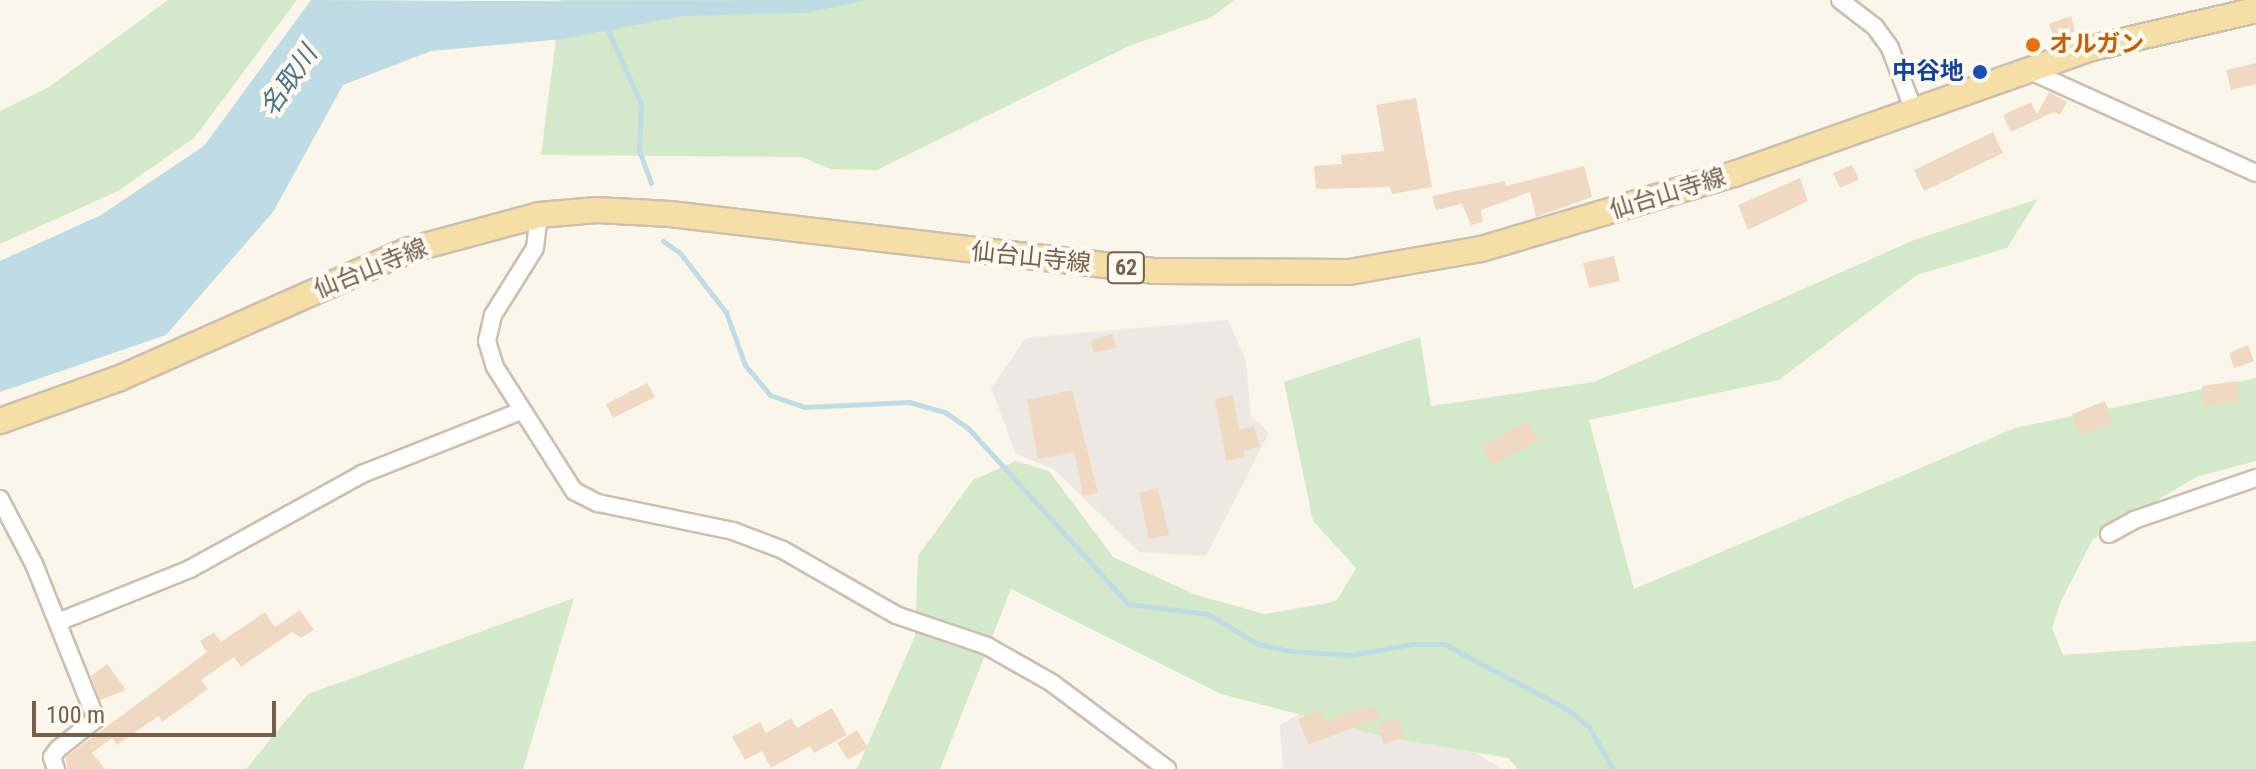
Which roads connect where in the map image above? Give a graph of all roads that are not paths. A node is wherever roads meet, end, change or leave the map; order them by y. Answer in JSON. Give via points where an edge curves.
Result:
{"nodes":[{"id":1,"x":1840,"y":0,"type":"edge"},
{"id":2,"x":2242,"y":8,"type":"edge"},
{"id":3,"x":2028,"y":70,"type":"junction"},
{"id":4,"x":1914,"y":111,"type":"junction"},
{"id":5,"x":2256,"y":173,"type":"edge"},
{"id":6,"x":539,"y":215,"type":"junction"},
{"id":7,"x":521,"y":411,"type":"junction"},
{"id":8,"x":0,"y":421,"type":"edge"},
{"id":9,"x":2256,"y":478,"type":"edge"},
{"id":10,"x":0,"y":499,"type":"edge"},
{"id":11,"x":2109,"y":534,"type":"dead end"},
{"id":12,"x":58,"y":622,"type":"junction"},
{"id":13,"x":56,"y":769,"type":"edge"},
{"id":14,"x":1167,"y":769,"type":"edge"}],
"edges":[{"from":1,"to":4,"type":"street","via":[[1875,27],[1890,48]]},
{"from":2,"to":3,"type":"main road","name":"仙台山寺線","number":"62"},
{"from":3,"to":4,"type":"main road","name":"仙台山寺線","number":"62"},
{"from":3,"to":5,"type":"street"},
{"from":4,"to":6,"type":"main road","name":"仙台山寺線","number":"62","via":[[1734,174],[1481,249],[1349,272],[1154,271],[670,214],[597,210]]},
{"from":6,"to":7,"type":"street","via":[[535,248],[493,315],[487,341],[495,367]]},
{"from":6,"to":8,"type":"main road","name":"仙台山寺線","number":"62","via":[[406,251],[120,378]]},
{"from":7,"to":12,"type":"street","via":[[362,474],[190,569]]},
{"from":7,"to":14,"type":"street","via":[[574,491],[598,503],[733,531],[783,550],[896,615],[1023,664]]},
{"from":9,"to":11,"type":"street"},
{"from":10,"to":12,"type":"street"},
{"from":12,"to":13,"type":"street","via":[[96,719],[58,749],[52,757]]}]}
